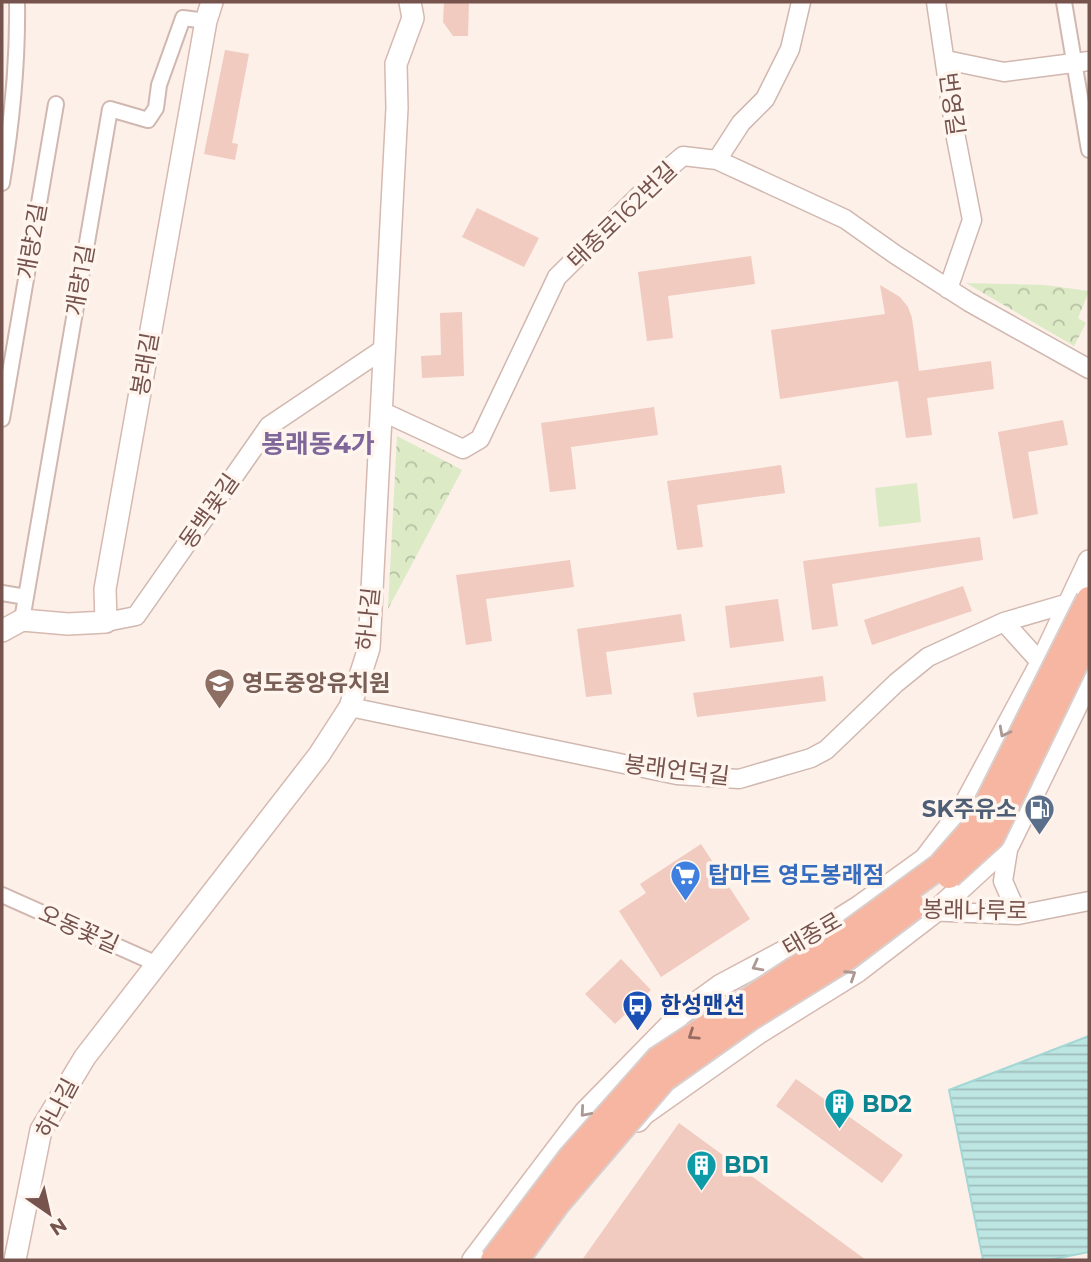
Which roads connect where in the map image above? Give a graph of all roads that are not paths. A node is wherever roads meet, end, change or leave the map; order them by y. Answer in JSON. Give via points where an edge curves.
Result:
{"nodes":[{"id":1,"x":17,"y":2,"type":"edge"},
{"id":2,"x":800,"y":2,"type":"edge"},
{"id":3,"x":936,"y":2,"type":"edge"},
{"id":4,"x":1064,"y":2,"type":"edge"},
{"id":5,"x":416,"y":7,"type":"edge"},
{"id":6,"x":209,"y":12,"type":"edge"},
{"id":7,"x":946,"y":60,"type":"junction"},
{"id":8,"x":1082,"y":62,"type":"edge"},
{"id":9,"x":56,"y":104,"type":"dead end"},
{"id":10,"x":1089,"y":150,"type":"edge"},
{"id":11,"x":717,"y":160,"type":"junction"},
{"id":12,"x":2,"y":183,"type":"edge"},
{"id":13,"x":948,"y":289,"type":"junction"},
{"id":14,"x":384,"y":348,"type":"junction"},
{"id":15,"x":1089,"y":369,"type":"edge"},
{"id":16,"x":381,"y":411,"type":"junction"},
{"id":17,"x":2,"y":419,"type":"edge"},
{"id":18,"x":1089,"y":561,"type":"edge"},
{"id":19,"x":2,"y":593,"type":"edge"},
{"id":20,"x":26,"y":597,"type":"junction"},
{"id":21,"x":1082,"y":602,"type":"edge"},
{"id":22,"x":22,"y":621,"type":"junction"},
{"id":23,"x":106,"y":622,"type":"junction"},
{"id":24,"x":1004,"y":622,"type":"junction"},
{"id":25,"x":2,"y":631,"type":"edge"},
{"id":26,"x":1089,"y":636,"type":"edge"},
{"id":27,"x":1041,"y":663,"type":"junction"},
{"id":28,"x":1089,"y":680,"type":"edge"},
{"id":29,"x":350,"y":707,"type":"junction"},
{"id":30,"x":1009,"y":844,"type":"junction"},
{"id":31,"x":2,"y":895,"type":"edge"},
{"id":32,"x":1089,"y":901,"type":"edge"},
{"id":33,"x":860,"y":906,"type":"junction"},
{"id":34,"x":936,"y":911,"type":"junction"},
{"id":35,"x":1018,"y":915,"type":"junction"},
{"id":36,"x":157,"y":964,"type":"junction"},
{"id":37,"x":15,"y":1260,"type":"edge"},
{"id":38,"x":473,"y":1260,"type":"edge"},
{"id":39,"x":493,"y":1260,"type":"edge"},
{"id":40,"x":516,"y":1260,"type":"edge"},
{"id":41,"x":528,"y":1260,"type":"edge"}],
"edges":[{"from":1,"to":12,"type":"street","via":[[16,92]]},
{"from":2,"to":11,"type":"street","via":[[790,49],[765,99],[741,123]]},
{"from":3,"to":7,"type":"street"},
{"from":4,"to":8,"type":"street"},
{"from":5,"to":14,"type":"main road","name":"하나길","via":[[396,64]]},
{"from":6,"to":20,"type":"street","name":"개량1길","via":[[183,18],[159,85],[156,108],[148,120],[110,109]]},
{"from":6,"to":23,"type":"main road","name":"봉래길","via":[[105,589]]},
{"from":7,"to":8,"type":"street","name":"번영길","via":[[1004,72]]},
{"from":7,"to":13,"type":"street","name":"번영길","via":[[972,220]]},
{"from":8,"to":10,"type":"street"},
{"from":9,"to":17,"type":"street","name":"개량2길"},
{"from":11,"to":13,"type":"street","name":"태종로162번길","via":[[845,219]]},
{"from":11,"to":16,"type":"street","name":"태종로162번길","via":[[683,156],[557,278],[480,439],[463,449]]},
{"from":13,"to":15,"type":"street","name":"태종로162번길"},
{"from":14,"to":16,"type":"main road","name":"하나길"},
{"from":14,"to":23,"type":"street","name":"동백꽃길","via":[[269,426],[136,617]]},
{"from":16,"to":29,"type":"main road","name":"하나길","via":[[369,648]]},
{"from":18,"to":21,"type":"main road","name":"태종로"},
{"from":19,"to":20,"type":"street"},
{"from":20,"to":22,"type":"street","name":"개량1길"},
{"from":21,"to":24,"type":"street","name":"봉래언덕길"},
{"from":21,"to":27,"type":"main road","name":"태종로"},
{"from":21,"to":39,"type":"highway","one_way":true,"bridge":true,"via":[[976,825],[940,866],[835,943],[658,1059],[571,1157]]},
{"from":22,"to":23,"type":"main road"},
{"from":22,"to":25,"type":"main road"},
{"from":24,"to":27,"type":"street"},
{"from":24,"to":29,"type":"street","name":"봉래언덕길","via":[[928,657],[895,682],[826,750],[739,779],[677,775]]},
{"from":26,"to":40,"type":"highway","bridge":true,"via":[[992,837],[848,957],[664,1079]]},
{"from":27,"to":33,"type":"main road","name":"태종로","one_way":true,"via":[[962,810],[925,859]]},
{"from":28,"to":30,"type":"main road"},
{"from":29,"to":36,"type":"main road","name":"하나길","via":[[319,755]]},
{"from":30,"to":34,"type":"main road"},
{"from":30,"to":35,"type":"street","via":[[1003,881]]},
{"from":31,"to":36,"type":"street","name":"오동꽃길"},
{"from":32,"to":35,"type":"street","name":"봉래나루로"},
{"from":33,"to":34,"type":"street","name":"봉래나루로"},
{"from":33,"to":38,"type":"main road","name":"태종로","one_way":true,"via":[[721,985],[681,1014],[585,1112]]},
{"from":34,"to":35,"type":"street","name":"봉래나루로"},
{"from":41,"to":34,"type":"main road","one_way":true,"via":[[645,1114],[760,1032],[858,971]]},
{"from":36,"to":37,"type":"main road","name":"하나길","via":[[85,1057],[41,1130]]}]}
